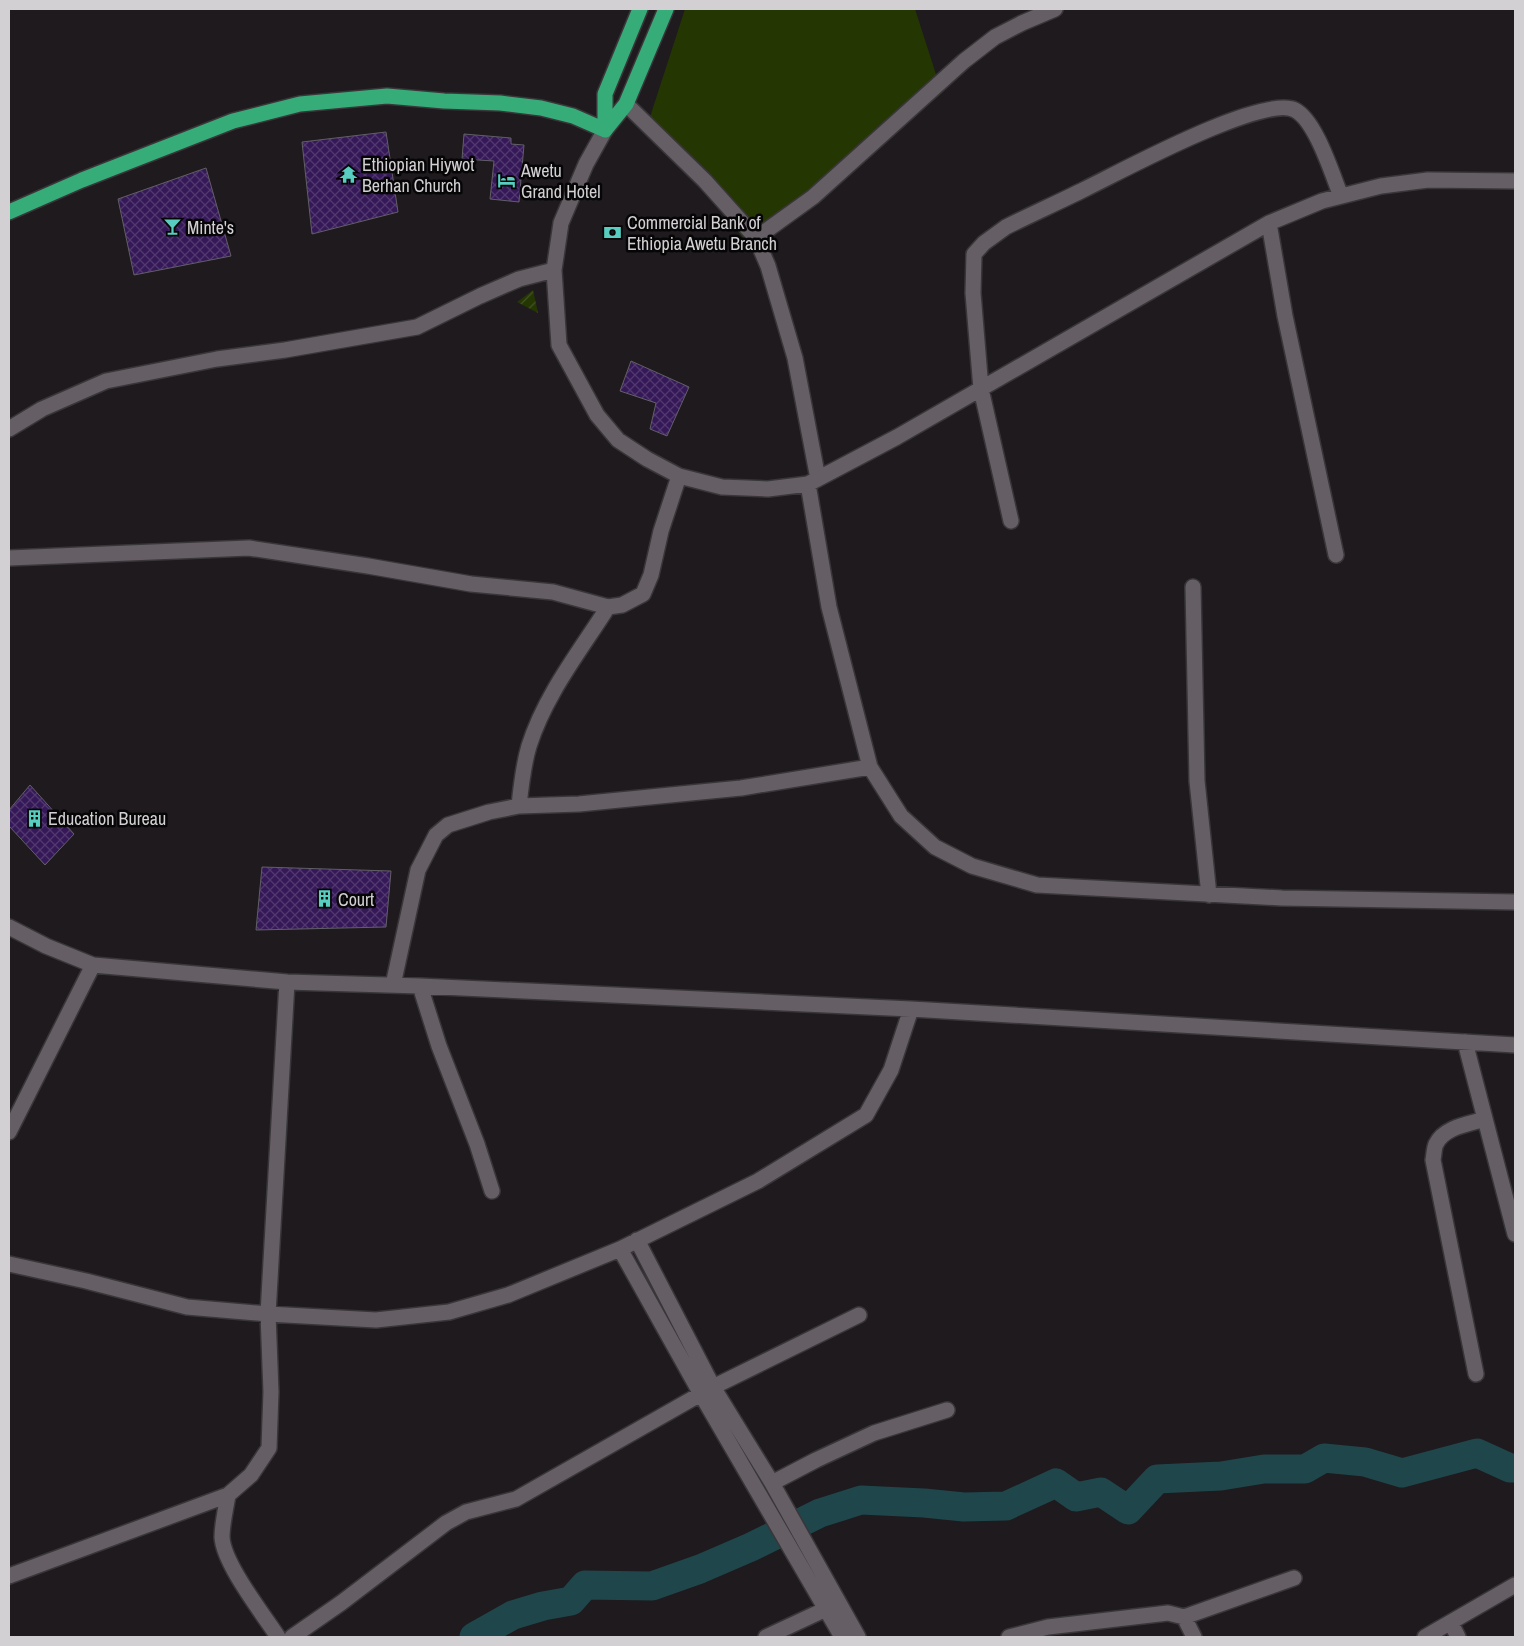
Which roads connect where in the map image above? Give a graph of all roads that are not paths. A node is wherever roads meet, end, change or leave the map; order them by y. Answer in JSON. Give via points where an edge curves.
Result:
{"nodes":[{"id":1,"x":640,"y":9,"type":"edge"},
{"id":2,"x":666,"y":9,"type":"edge"},
{"id":3,"x":1055,"y":9,"type":"edge"},
{"id":4,"x":626,"y":104,"type":"junction"},
{"id":5,"x":605,"y":130,"type":"junction"},
{"id":6,"x":1515,"y":181,"type":"edge"},
{"id":7,"x":1341,"y":196,"type":"junction"},
{"id":8,"x":9,"y":212,"type":"edge"},
{"id":9,"x":1269,"y":223,"type":"junction"},
{"id":10,"x":756,"y":238,"type":"junction"},
{"id":11,"x":554,"y":270,"type":"junction"},
{"id":12,"x":982,"y":389,"type":"junction"},
{"id":13,"x":9,"y":429,"type":"edge"},
{"id":14,"x":680,"y":476,"type":"junction"},
{"id":15,"x":813,"y":482,"type":"junction"},
{"id":16,"x":1011,"y":521,"type":"dead end"},
{"id":17,"x":1336,"y":555,"type":"dead end"},
{"id":18,"x":9,"y":558,"type":"edge"},
{"id":19,"x":1193,"y":587,"type":"dead end"},
{"id":20,"x":608,"y":607,"type":"junction"},
{"id":21,"x":870,"y":767,"type":"junction"},
{"id":22,"x":519,"y":806,"type":"junction"},
{"id":23,"x":1209,"y":895,"type":"junction"},
{"id":24,"x":1515,"y":902,"type":"edge"},
{"id":25,"x":9,"y":927,"type":"edge"},
{"id":26,"x":93,"y":965,"type":"junction"},
{"id":27,"x":287,"y":982,"type":"junction"},
{"id":28,"x":393,"y":985,"type":"junction"},
{"id":29,"x":420,"y":986,"type":"junction"},
{"id":30,"x":911,"y":1009,"type":"junction"},
{"id":31,"x":1465,"y":1042,"type":"junction"},
{"id":32,"x":1515,"y":1045,"type":"edge"},
{"id":33,"x":1485,"y":1119,"type":"junction"},
{"id":34,"x":9,"y":1132,"type":"edge"},
{"id":35,"x":492,"y":1191,"type":"dead end"},
{"id":36,"x":1513,"y":1218,"type":"edge"},
{"id":37,"x":1515,"y":1234,"type":"edge"},
{"id":38,"x":637,"y":1240,"type":"junction"},
{"id":39,"x":620,"y":1249,"type":"junction"},
{"id":40,"x":9,"y":1264,"type":"edge"},
{"id":41,"x":268,"y":1314,"type":"junction"},
{"id":42,"x":859,"y":1315,"type":"dead end"},
{"id":43,"x":1476,"y":1374,"type":"dead end"},
{"id":44,"x":707,"y":1391,"type":"junction"},
{"id":45,"x":947,"y":1410,"type":"dead end"},
{"id":46,"x":772,"y":1484,"type":"junction"},
{"id":47,"x":228,"y":1495,"type":"junction"},
{"id":48,"x":9,"y":1576,"type":"edge"},
{"id":49,"x":1294,"y":1578,"type":"dead end"},
{"id":50,"x":1515,"y":1585,"type":"edge"},
{"id":51,"x":832,"y":1605,"type":"junction"},
{"id":52,"x":1184,"y":1617,"type":"junction"},
{"id":53,"x":1451,"y":1623,"type":"junction"},
{"id":54,"x":278,"y":1637,"type":"edge"},
{"id":55,"x":292,"y":1637,"type":"edge"},
{"id":56,"x":766,"y":1637,"type":"edge"},
{"id":57,"x":842,"y":1637,"type":"edge"},
{"id":58,"x":858,"y":1637,"type":"edge"},
{"id":59,"x":1009,"y":1637,"type":"edge"},
{"id":60,"x":1194,"y":1637,"type":"edge"},
{"id":61,"x":1425,"y":1637,"type":"edge"},
{"id":62,"x":1458,"y":1637,"type":"edge"}],
"edges":[{"from":1,"to":5,"type":"highway","via":[[605,94]]},
{"from":2,"to":4,"type":"highway"},
{"from":3,"to":10,"type":"street","via":[[995,37],[813,197]]},
{"from":4,"to":5,"type":"highway"},
{"from":4,"to":10,"type":"street","via":[[705,181]]},
{"from":5,"to":8,"type":"highway","via":[[573,116],[500,103],[387,96],[300,104],[233,121]]},
{"from":5,"to":11,"type":"street","via":[[586,164],[561,223]]},
{"from":6,"to":7,"type":"street","via":[[1428,180],[1381,186]]},
{"from":7,"to":9,"type":"street"},
{"from":7,"to":12,"type":"street","via":[[1306,117],[1294,109],[1282,108],[1252,113],[1180,141],[1006,227],[984,242],[974,254],[973,293]]},
{"from":9,"to":12,"type":"street"},
{"from":9,"to":17,"type":"street","via":[[1285,316]]},
{"from":10,"to":15,"type":"street","via":[[768,266],[795,358]]},
{"from":11,"to":13,"type":"street","via":[[519,279],[417,327],[217,359],[106,381],[42,409]]},
{"from":11,"to":14,"type":"street","via":[[559,345],[597,415],[618,440],[647,460]]},
{"from":12,"to":15,"type":"street"},
{"from":12,"to":16,"type":"street"},
{"from":14,"to":15,"type":"street","via":[[722,487],[768,490]]},
{"from":14,"to":20,"type":"street","via":[[661,531],[651,575],[642,594],[622,605]]},
{"from":15,"to":21,"type":"street","via":[[828,607]]},
{"from":18,"to":20,"type":"street","via":[[249,548],[471,584],[554,592]]},
{"from":19,"to":23,"type":"street","via":[[1197,781]]},
{"from":20,"to":22,"type":"street","via":[[541,716],[522,772]]},
{"from":21,"to":22,"type":"street","via":[[740,788],[579,804]]},
{"from":21,"to":23,"type":"street","via":[[901,816],[935,847],[972,866],[1036,885]]},
{"from":22,"to":28,"type":"street","via":[[448,824],[436,834],[418,870]]},
{"from":23,"to":24,"type":"street"},
{"from":25,"to":26,"type":"street"},
{"from":26,"to":27,"type":"street"},
{"from":26,"to":34,"type":"street"},
{"from":27,"to":28,"type":"street"},
{"from":27,"to":41,"type":"street"},
{"from":28,"to":29,"type":"street"},
{"from":29,"to":30,"type":"street"},
{"from":29,"to":35,"type":"street","via":[[438,1046]]},
{"from":30,"to":31,"type":"street"},
{"from":30,"to":38,"type":"street","via":[[891,1070],[866,1114],[758,1181]]},
{"from":31,"to":32,"type":"street"},
{"from":31,"to":33,"type":"street"},
{"from":33,"to":36,"type":"street"},
{"from":33,"to":43,"type":"street","via":[[1444,1134],[1436,1144],[1433,1160]]},
{"from":36,"to":37,"type":"street"},
{"from":38,"to":39,"type":"street"},
{"from":38,"to":44,"type":"street"},
{"from":39,"to":41,"type":"street","via":[[508,1295],[449,1312],[376,1320]]},
{"from":39,"to":44,"type":"street"},
{"from":40,"to":41,"type":"street","via":[[187,1306]]},
{"from":41,"to":47,"type":"street","via":[[269,1448],[251,1475]]},
{"from":42,"to":44,"type":"street"},
{"from":44,"to":46,"type":"street"},
{"from":44,"to":51,"type":"street"},
{"from":44,"to":55,"type":"street","via":[[516,1499],[466,1512],[446,1523],[349,1598]]},
{"from":45,"to":46,"type":"street","via":[[874,1433]]},
{"from":46,"to":51,"type":"street"},
{"from":47,"to":48,"type":"street"},
{"from":47,"to":54,"type":"street","via":[[222,1537],[225,1549],[232,1567]]},
{"from":49,"to":52,"type":"street"},
{"from":50,"to":53,"type":"street"},
{"from":51,"to":56,"type":"street"},
{"from":51,"to":57,"type":"street"},
{"from":51,"to":58,"type":"street"},
{"from":52,"to":59,"type":"street","via":[[1158,1614],[1048,1627]]},
{"from":52,"to":60,"type":"street"},
{"from":53,"to":61,"type":"street"},
{"from":53,"to":62,"type":"street"}]}
